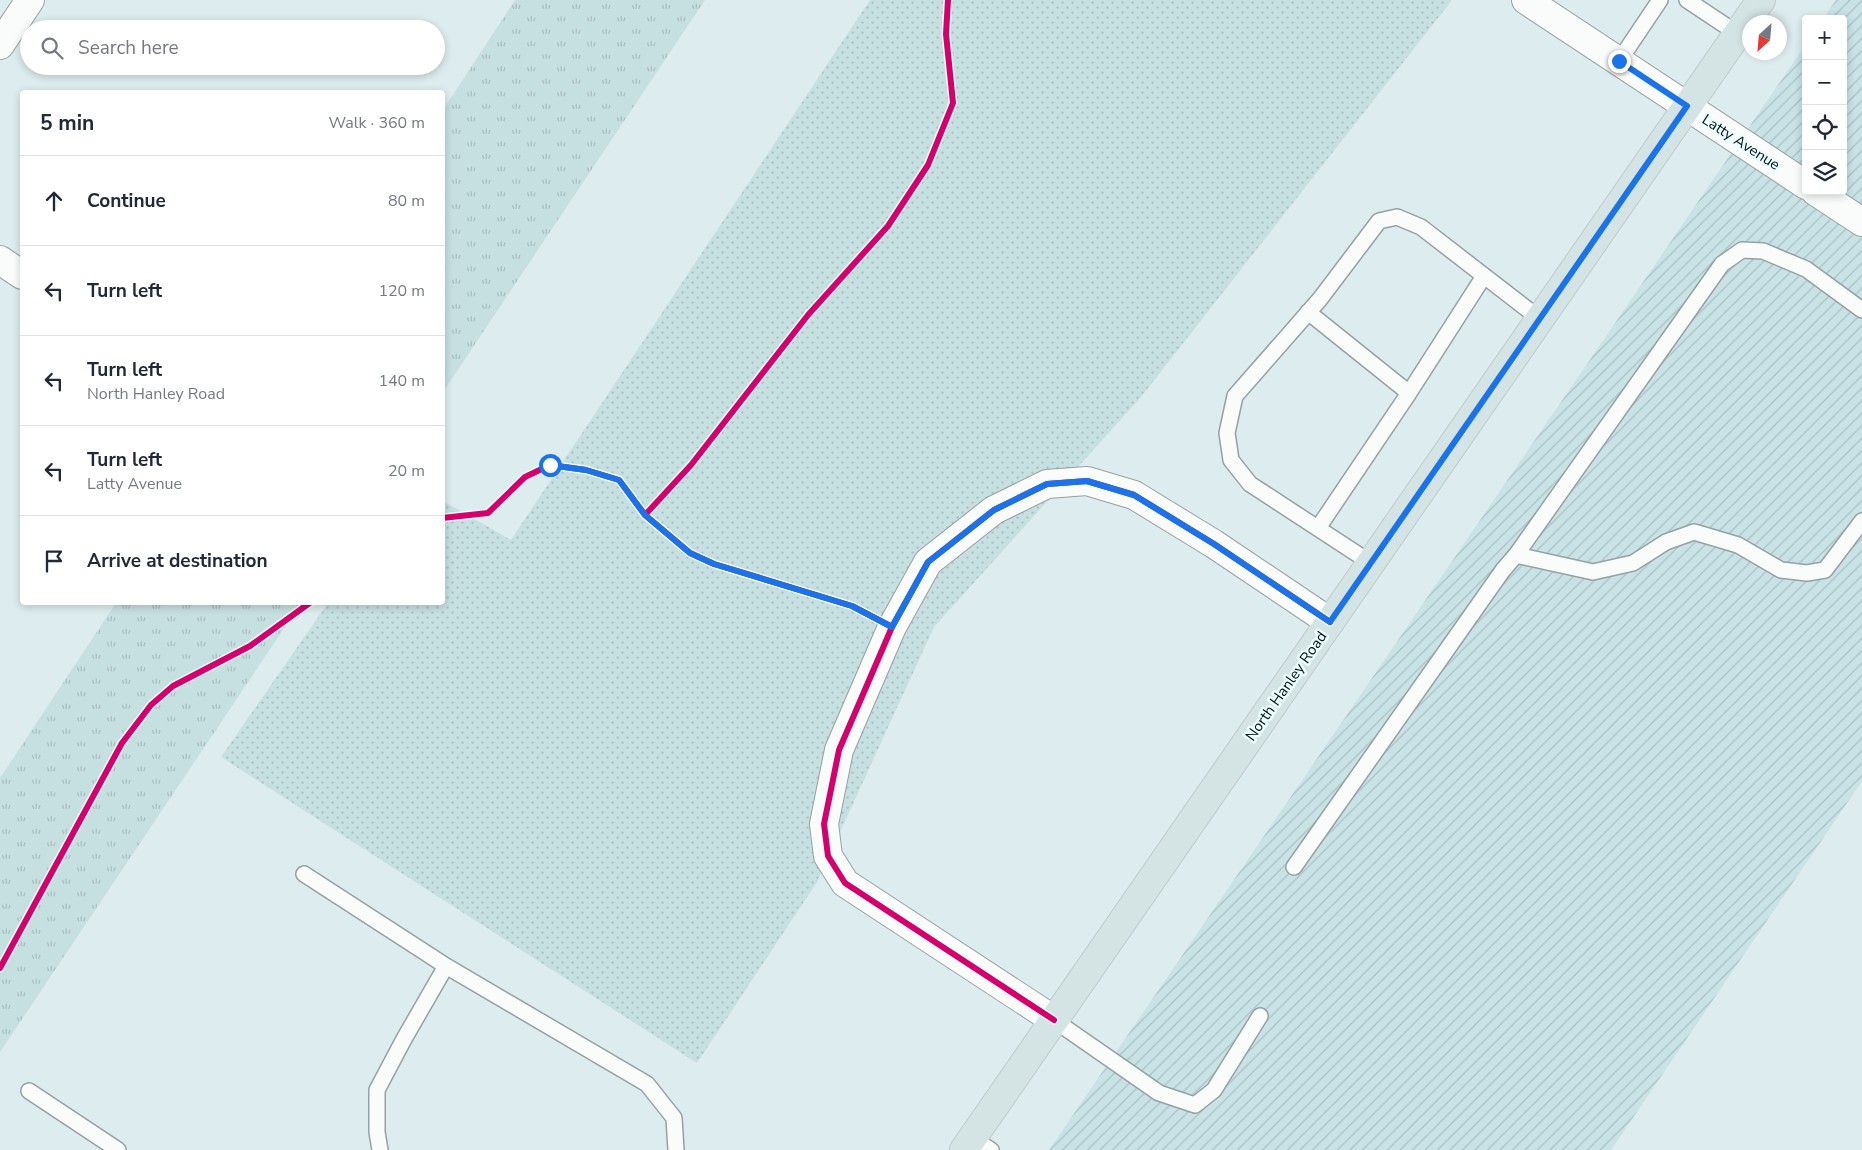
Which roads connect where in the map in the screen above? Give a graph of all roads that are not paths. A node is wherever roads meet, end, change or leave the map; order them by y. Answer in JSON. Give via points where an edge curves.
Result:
{"nodes":[{"id":1,"x":30,"y":0,"type":"edge"},
{"id":2,"x":1687,"y":0,"type":"edge"},
{"id":3,"x":1761,"y":0,"type":"edge"},
{"id":4,"x":1531,"y":1,"type":"edge"},
{"id":5,"x":1655,"y":2,"type":"edge"},
{"id":6,"x":1738,"y":34,"type":"junction"},
{"id":7,"x":0,"y":45,"type":"edge"},
{"id":8,"x":1619,"y":61,"type":"junction"},
{"id":9,"x":1687,"y":106,"type":"junction"},
{"id":10,"x":1802,"y":182,"type":"edge"},
{"id":11,"x":1821,"y":195,"type":"edge"},
{"id":12,"x":1862,"y":222,"type":"edge"},
{"id":13,"x":0,"y":260,"type":"edge"},
{"id":14,"x":20,"y":274,"type":"edge"},
{"id":15,"x":1484,"y":276,"type":"junction"},
{"id":16,"x":1862,"y":310,"type":"edge"},
{"id":17,"x":1308,"y":312,"type":"junction"},
{"id":18,"x":1540,"y":319,"type":"junction"},
{"id":19,"x":1409,"y":393,"type":"junction"},
{"id":20,"x":1862,"y":522,"type":"edge"},
{"id":21,"x":1318,"y":528,"type":"junction"},
{"id":22,"x":1516,"y":556,"type":"junction"},
{"id":23,"x":1371,"y":563,"type":"junction"},
{"id":24,"x":1330,"y":622,"type":"junction"},
{"id":25,"x":1294,"y":867,"type":"dead end"},
{"id":26,"x":304,"y":874,"type":"dead end"},
{"id":27,"x":446,"y":966,"type":"junction"},
{"id":28,"x":1260,"y":1016,"type":"dead end"},
{"id":29,"x":1054,"y":1020,"type":"junction"},
{"id":30,"x":29,"y":1092,"type":"dead end"},
{"id":31,"x":976,"y":1146,"type":"edge"},
{"id":32,"x":118,"y":1150,"type":"edge"},
{"id":33,"x":380,"y":1150,"type":"edge"},
{"id":34,"x":676,"y":1150,"type":"edge"}],
"edges":[{"from":1,"to":7,"type":"street"},
{"from":2,"to":6,"type":"lane"},
{"from":3,"to":6,"type":"main road","name":"North Hanley Road"},
{"from":4,"to":8,"type":"street","name":"Latty Avenue"},
{"from":5,"to":8,"type":"lane"},
{"from":6,"to":9,"type":"main road","name":"North Hanley Road"},
{"from":8,"to":9,"type":"street","name":"Latty Avenue"},
{"from":9,"to":10,"type":"street","name":"Latty Avenue"},
{"from":9,"to":18,"type":"main road","name":"North Hanley Road"},
{"from":11,"to":12,"type":"street"},
{"from":13,"to":14,"type":"street"},
{"from":15,"to":17,"type":"lane","via":[[1421,227],[1397,217],[1379,221]]},
{"from":15,"to":18,"type":"lane"},
{"from":15,"to":19,"type":"lane"},
{"from":16,"to":22,"type":"lane","via":[[1806,269],[1763,251],[1742,250],[1722,264]]},
{"from":17,"to":19,"type":"lane"},
{"from":17,"to":21,"type":"lane","via":[[1235,396],[1226,433],[1231,460],[1250,484]]},
{"from":18,"to":23,"type":"main road","name":"North Hanley Road"},
{"from":19,"to":21,"type":"lane"},
{"from":20,"to":22,"type":"lane","via":[[1825,570],[1807,573],[1782,570],[1738,545],[1694,532],[1666,542],[1633,562],[1593,572]]},
{"from":21,"to":23,"type":"lane"},
{"from":22,"to":25,"type":"lane"},
{"from":23,"to":24,"type":"main road","name":"North Hanley Road"},
{"from":24,"to":29,"type":"main road","name":"North Hanley Road"},
{"from":24,"to":29,"type":"street","via":[[1134,495],[1087,481],[1047,484],[994,510],[928,562],[892,627],[838,750],[824,824],[828,856],[845,883]]},
{"from":26,"to":27,"type":"lane"},
{"from":27,"to":33,"type":"lane","via":[[377,1090]]},
{"from":27,"to":34,"type":"lane","via":[[647,1084],[674,1118]]},
{"from":28,"to":29,"type":"lane","via":[[1214,1090],[1195,1104],[1159,1093]]},
{"from":29,"to":31,"type":"main road","name":"North Hanley Road"},
{"from":30,"to":32,"type":"lane"}]}
